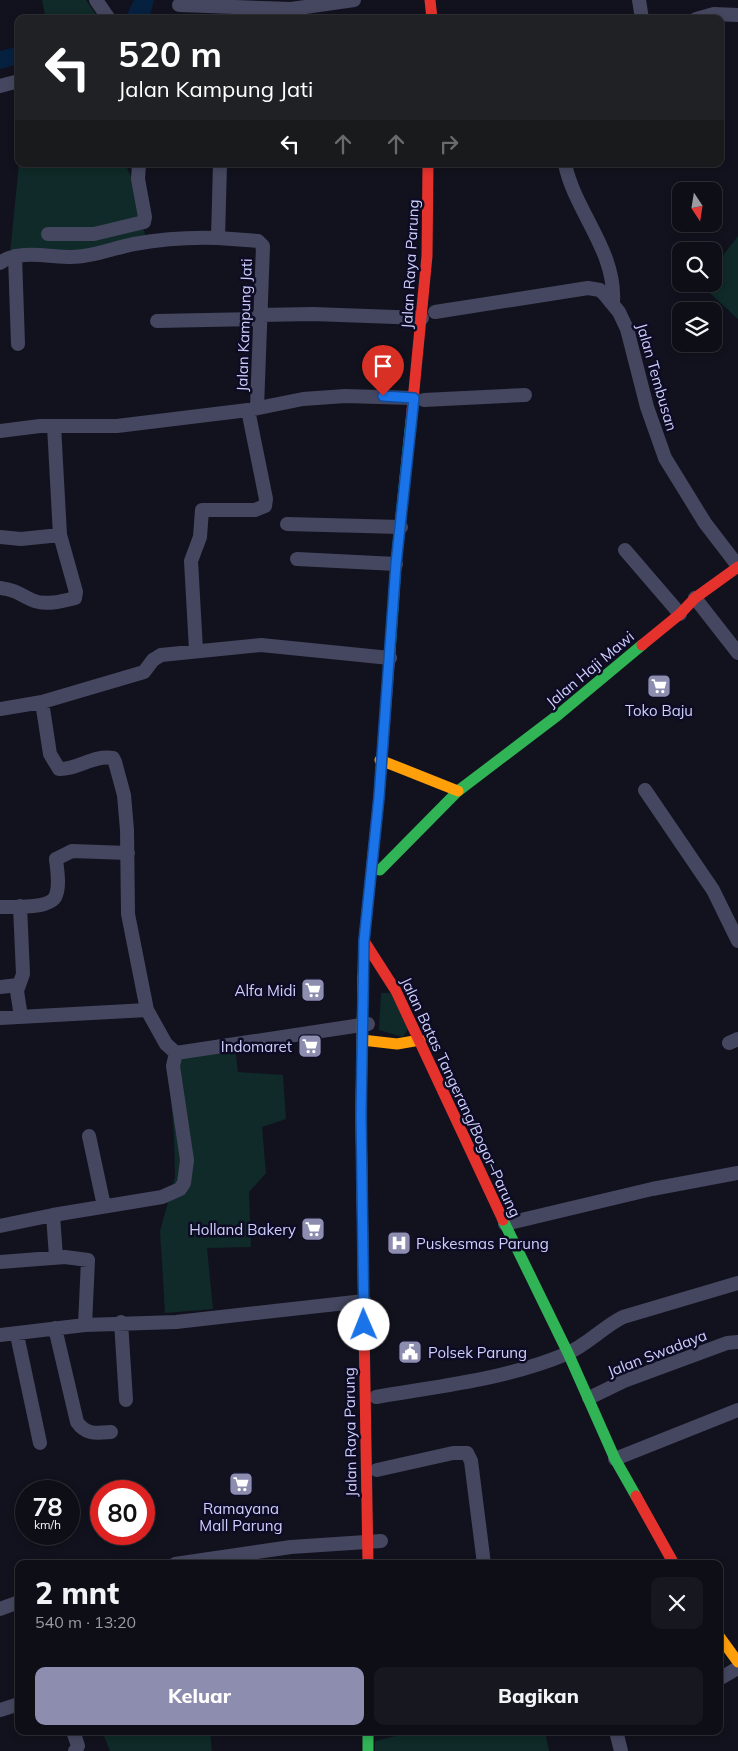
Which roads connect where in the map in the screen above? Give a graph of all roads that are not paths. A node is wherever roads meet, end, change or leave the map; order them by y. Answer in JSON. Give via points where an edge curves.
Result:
{"nodes":[{"id":1,"x":96,"y":0,"type":"edge"},
{"id":2,"x":354,"y":0,"type":"edge"},
{"id":3,"x":418,"y":0,"type":"edge"},
{"id":4,"x":430,"y":0,"type":"edge"},
{"id":5,"x":639,"y":0,"type":"edge"},
{"id":6,"x":179,"y":5,"type":"dead end"},
{"id":7,"x":106,"y":15,"type":"edge"},
{"id":8,"x":420,"y":15,"type":"edge"},
{"id":9,"x":432,"y":15,"type":"edge"},
{"id":10,"x":641,"y":15,"type":"edge"},
{"id":11,"x":710,"y":15,"type":"edge"},
{"id":12,"x":738,"y":15,"type":"edge"},
{"id":13,"x":15,"y":82,"type":"edge"},
{"id":14,"x":0,"y":86,"type":"edge"},
{"id":15,"x":139,"y":167,"type":"edge"},
{"id":16,"x":220,"y":167,"type":"edge"},
{"id":17,"x":428,"y":167,"type":"edge"},
{"id":18,"x":439,"y":167,"type":"edge"},
{"id":19,"x":566,"y":167,"type":"edge"},
{"id":20,"x":48,"y":234,"type":"dead end"},
{"id":21,"x":218,"y":238,"type":"junction"},
{"id":22,"x":15,"y":256,"type":"junction"},
{"id":23,"x":0,"y":263,"type":"edge"},
{"id":24,"x":437,"y":278,"type":"dead end"},
{"id":25,"x":613,"y":302,"type":"junction"},
{"id":26,"x":432,"y":314,"type":"junction"},
{"id":27,"x":259,"y":317,"type":"junction"},
{"id":28,"x":157,"y":321,"type":"dead end"},
{"id":29,"x":18,"y":344,"type":"dead end"},
{"id":30,"x":525,"y":395,"type":"dead end"},
{"id":31,"x":419,"y":399,"type":"junction"},
{"id":32,"x":252,"y":409,"type":"junction"},
{"id":33,"x":54,"y":426,"type":"junction"},
{"id":34,"x":0,"y":431,"type":"edge"},
{"id":35,"x":287,"y":524,"type":"dead end"},
{"id":36,"x":401,"y":527,"type":"junction"},
{"id":37,"x":60,"y":535,"type":"junction"},
{"id":38,"x":0,"y":537,"type":"edge"},
{"id":39,"x":410,"y":549,"type":"dead end"},
{"id":40,"x":625,"y":550,"type":"dead end"},
{"id":41,"x":297,"y":559,"type":"dead end"},
{"id":42,"x":396,"y":564,"type":"junction"},
{"id":43,"x":738,"y":566,"type":"edge"},
{"id":44,"x":407,"y":577,"type":"dead end"},
{"id":45,"x":0,"y":588,"type":"edge"},
{"id":46,"x":695,"y":598,"type":"junction"},
{"id":47,"x":680,"y":614,"type":"junction"},
{"id":48,"x":196,"y":650,"type":"junction"},
{"id":49,"x":738,"y":653,"type":"edge"},
{"id":50,"x":390,"y":658,"type":"junction"},
{"id":51,"x":42,"y":702,"type":"junction"},
{"id":52,"x":0,"y":708,"type":"edge"},
{"id":53,"x":385,"y":761,"type":"junction"},
{"id":54,"x":645,"y":790,"type":"dead end"},
{"id":55,"x":458,"y":791,"type":"junction"},
{"id":56,"x":128,"y":853,"type":"junction"},
{"id":57,"x":380,"y":870,"type":"junction"},
{"id":58,"x":20,"y":906,"type":"junction"},
{"id":59,"x":0,"y":908,"type":"edge"},
{"id":60,"x":364,"y":941,"type":"junction"},
{"id":61,"x":738,"y":941,"type":"edge"},
{"id":62,"x":375,"y":958,"type":"junction"},
{"id":63,"x":18,"y":985,"type":"junction"},
{"id":64,"x":375,"y":986,"type":"dead end"},
{"id":65,"x":0,"y":987,"type":"edge"},
{"id":66,"x":147,"y":1010,"type":"junction"},
{"id":67,"x":22,"y":1017,"type":"junction"},
{"id":68,"x":0,"y":1018,"type":"edge"},
{"id":69,"x":371,"y":1021,"type":"junction"},
{"id":70,"x":362,"y":1040,"type":"junction"},
{"id":71,"x":420,"y":1040,"type":"junction"},
{"id":72,"x":375,"y":1046,"type":"junction"},
{"id":73,"x":176,"y":1053,"type":"junction"},
{"id":74,"x":89,"y":1136,"type":"dead end"},
{"id":75,"x":738,"y":1173,"type":"edge"},
{"id":76,"x":104,"y":1206,"type":"junction"},
{"id":77,"x":53,"y":1215,"type":"junction"},
{"id":78,"x":505,"y":1224,"type":"junction"},
{"id":79,"x":0,"y":1226,"type":"edge"},
{"id":80,"x":375,"y":1247,"type":"dead end"},
{"id":81,"x":56,"y":1257,"type":"junction"},
{"id":82,"x":0,"y":1262,"type":"edge"},
{"id":83,"x":362,"y":1266,"type":"junction"},
{"id":84,"x":375,"y":1266,"type":"junction"},
{"id":85,"x":738,"y":1283,"type":"edge"},
{"id":86,"x":364,"y":1302,"type":"junction"},
{"id":87,"x":121,"y":1322,"type":"junction"},
{"id":88,"x":84,"y":1325,"type":"junction"},
{"id":89,"x":55,"y":1328,"type":"junction"},
{"id":90,"x":16,"y":1335,"type":"junction"},
{"id":91,"x":0,"y":1336,"type":"edge"},
{"id":92,"x":738,"y":1342,"type":"edge"},
{"id":93,"x":568,"y":1353,"type":"junction"},
{"id":94,"x":376,"y":1397,"type":"junction"},
{"id":95,"x":588,"y":1398,"type":"junction"},
{"id":96,"x":126,"y":1400,"type":"dead end"},
{"id":97,"x":738,"y":1410,"type":"edge"},
{"id":98,"x":111,"y":1432,"type":"dead end"},
{"id":99,"x":40,"y":1443,"type":"dead end"},
{"id":100,"x":615,"y":1459,"type":"junction"},
{"id":101,"x":378,"y":1470,"type":"junction"},
{"id":102,"x":379,"y":1507,"type":"dead end"},
{"id":103,"x":380,"y":1526,"type":"dead end"},
{"id":104,"x":374,"y":1541,"type":"junction"},
{"id":105,"x":381,"y":1556,"type":"dead end"},
{"id":106,"x":202,"y":1560,"type":"edge"},
{"id":107,"x":369,"y":1560,"type":"edge"},
{"id":108,"x":483,"y":1560,"type":"edge"},
{"id":109,"x":672,"y":1560,"type":"edge"},
{"id":110,"x":15,"y":1603,"type":"edge"},
{"id":111,"x":0,"y":1609,"type":"edge"},
{"id":112,"x":723,"y":1641,"type":"edge"},
{"id":113,"x":738,"y":1662,"type":"edge"},
{"id":114,"x":738,"y":1668,"type":"edge"},
{"id":115,"x":723,"y":1677,"type":"edge"},
{"id":116,"x":15,"y":1705,"type":"edge"},
{"id":117,"x":0,"y":1710,"type":"edge"},
{"id":118,"x":74,"y":1735,"type":"edge"},
{"id":119,"x":368,"y":1735,"type":"edge"},
{"id":120,"x":380,"y":1735,"type":"edge"},
{"id":121,"x":617,"y":1735,"type":"edge"},
{"id":122,"x":75,"y":1751,"type":"edge"},
{"id":123,"x":368,"y":1751,"type":"edge"},
{"id":124,"x":379,"y":1751,"type":"edge"},
{"id":125,"x":620,"y":1751,"type":"edge"}],
"edges":[{"from":1,"to":7,"type":"street"},
{"from":2,"to":6,"type":"street","via":[[291,9]]},
{"from":3,"to":8,"type":"main road"},
{"from":4,"to":9,"type":"main road"},
{"from":5,"to":10,"type":"street"},
{"from":11,"to":12,"type":"street"},
{"from":13,"to":14,"type":"street"},
{"from":15,"to":20,"type":"street","via":[[144,222],[94,234]]},
{"from":16,"to":21,"type":"street"},
{"from":17,"to":26,"type":"main road","name":"Jalan Raya Parung","via":[[427,256]]},
{"from":18,"to":24,"type":"main road","name":"Jalan Raya Parung"},
{"from":19,"to":25,"type":"street","via":[[608,262],[614,289]]},
{"from":21,"to":22,"type":"street","via":[[190,237],[134,244],[74,257]]},
{"from":21,"to":27,"type":"street","name":"Jalan Kampung Jati","via":[[262,242]]},
{"from":22,"to":23,"type":"street"},
{"from":22,"to":29,"type":"street"},
{"from":25,"to":26,"type":"street","name":"Jalan Tembusan","via":[[600,290],[588,288]]},
{"from":25,"to":43,"type":"street","name":"Jalan Tembusan","via":[[627,328],[647,407],[665,458],[705,523]]},
{"from":26,"to":27,"type":"street","name":"Jalan Tembusan"},
{"from":26,"to":31,"type":"main road","name":"Jalan Raya Parung"},
{"from":27,"to":28,"type":"street","name":"Jalan Tembusan"},
{"from":27,"to":32,"type":"street","name":"Jalan Kampung Jati"},
{"from":30,"to":31,"type":"street","name":"Jalan Kampung Jati"},
{"from":31,"to":32,"type":"street","name":"Jalan Kampung Jati","via":[[345,396],[303,399]]},
{"from":31,"to":36,"type":"main road","name":"Jalan Raya Parung"},
{"from":31,"to":39,"type":"main road","name":"Jalan Raya Parung"},
{"from":32,"to":33,"type":"street","name":"Jalan Kampung Jati","via":[[117,426]]},
{"from":32,"to":48,"type":"street","via":[[265,506],[255,510],[202,510],[200,537],[191,561]]},
{"from":33,"to":34,"type":"street","name":"Jalan Kampung Jati"},
{"from":33,"to":37,"type":"street"},
{"from":35,"to":36,"type":"street"},
{"from":36,"to":42,"type":"main road","name":"Jalan Raya Parung"},
{"from":37,"to":38,"type":"street","via":[[22,540]]},
{"from":37,"to":45,"type":"street","via":[[75,598],[63,602],[40,602],[21,592]]},
{"from":40,"to":47,"type":"street"},
{"from":41,"to":42,"type":"street"},
{"from":42,"to":50,"type":"main road","name":"Jalan Raya Parung"},
{"from":43,"to":46,"type":"main road","name":"Jalan Haji Mawi"},
{"from":44,"to":53,"type":"main road","name":"Jalan Raya Parung"},
{"from":46,"to":47,"type":"main road","name":"Jalan Haji Mawi"},
{"from":46,"to":49,"type":"street"},
{"from":47,"to":55,"type":"main road","name":"Jalan Haji Mawi","via":[[558,715]]},
{"from":48,"to":50,"type":"street","via":[[261,645]]},
{"from":48,"to":51,"type":"street","via":[[161,655],[144,672]]},
{"from":50,"to":53,"type":"main road","name":"Jalan Raya Parung"},
{"from":51,"to":52,"type":"street"},
{"from":51,"to":56,"type":"street","via":[[50,754],[59,770],[89,760],[113,758],[124,795]]},
{"from":53,"to":55,"type":"main road"},
{"from":53,"to":57,"type":"main road","name":"Jalan Raya Parung"},
{"from":53,"to":60,"type":"main road","name":"Jalan Raya Parung"},
{"from":54,"to":61,"type":"street","via":[[713,890]]},
{"from":55,"to":57,"type":"main road","name":"Jalan Haji Mawi"},
{"from":56,"to":58,"type":"street","via":[[67,852],[56,859],[57,894],[52,902]]},
{"from":56,"to":66,"type":"street","via":[[128,914]]},
{"from":57,"to":62,"type":"main road","name":"Jalan Raya Parung"},
{"from":58,"to":59,"type":"street"},
{"from":58,"to":63,"type":"street","via":[[23,974]]},
{"from":60,"to":62,"type":"main road","name":"Jalan Batas Tangerang/Bogor–Parung"},
{"from":60,"to":69,"type":"main road","name":"Jalan Raya Parung"},
{"from":62,"to":64,"type":"main road","name":"Jalan Raya Parung"},
{"from":62,"to":71,"type":"main road","name":"Jalan Batas Tangerang/Bogor–Parung","via":[[396,991]]},
{"from":63,"to":65,"type":"street"},
{"from":63,"to":67,"type":"street"},
{"from":66,"to":67,"type":"street"},
{"from":66,"to":73,"type":"street","via":[[166,1044]]},
{"from":67,"to":68,"type":"street"},
{"from":69,"to":70,"type":"main road","name":"Jalan Raya Parung"},
{"from":69,"to":72,"type":"main road","name":"Jalan Raya Parung"},
{"from":69,"to":73,"type":"street"},
{"from":70,"to":72,"type":"main road"},
{"from":70,"to":83,"type":"main road","name":"Jalan Raya Parung"},
{"from":71,"to":72,"type":"main road"},
{"from":71,"to":78,"type":"main road","name":"Jalan Batas Tangerang/Bogor–Parung"},
{"from":73,"to":76,"type":"street","via":[[173,1066],[187,1160],[184,1183],[172,1194]]},
{"from":74,"to":76,"type":"street"},
{"from":75,"to":78,"type":"street","via":[[652,1188]]},
{"from":76,"to":77,"type":"street"},
{"from":77,"to":79,"type":"street"},
{"from":77,"to":81,"type":"street"},
{"from":78,"to":93,"type":"main road","name":"Jalan Batas Tangerang/Bogor–Parung"},
{"from":80,"to":84,"type":"main road","name":"Jalan Raya Parung"},
{"from":81,"to":82,"type":"street"},
{"from":81,"to":88,"type":"street","via":[[88,1261]]},
{"from":83,"to":84,"type":"main road"},
{"from":83,"to":86,"type":"main road","name":"Jalan Raya Parung"},
{"from":84,"to":94,"type":"main road","name":"Jalan Raya Parung"},
{"from":85,"to":93,"type":"street","via":[[623,1317]]},
{"from":86,"to":87,"type":"street","via":[[176,1322]]},
{"from":86,"to":104,"type":"main road","name":"Jalan Raya Parung"},
{"from":87,"to":88,"type":"street"},
{"from":87,"to":96,"type":"street"},
{"from":88,"to":89,"type":"street"},
{"from":89,"to":90,"type":"street"},
{"from":89,"to":98,"type":"street","via":[[77,1422],[89,1433]]},
{"from":90,"to":91,"type":"street"},
{"from":90,"to":99,"type":"street"},
{"from":92,"to":95,"type":"street","name":"Jalan Swadaya","via":[[662,1367]]},
{"from":93,"to":94,"type":"street","via":[[523,1370]]},
{"from":93,"to":95,"type":"main road","name":"Jalan Batas Tangerang/Bogor–Parung"},
{"from":94,"to":101,"type":"main road","name":"Jalan Raya Parung"},
{"from":95,"to":100,"type":"main road","name":"Jalan Batas Tangerang/Bogor–Parung"},
{"from":97,"to":100,"type":"street"},
{"from":100,"to":109,"type":"main road","name":"Jalan Batas Tangerang/Bogor–Parung"},
{"from":101,"to":102,"type":"main road","name":"Jalan Raya Parung"},
{"from":101,"to":108,"type":"street","via":[[453,1452],[467,1453],[471,1461]]},
{"from":103,"to":104,"type":"main road","name":"Jalan Raya Parung"},
{"from":104,"to":105,"type":"main road","name":"Jalan Raya Parung"},
{"from":104,"to":106,"type":"street","via":[[291,1547]]},
{"from":104,"to":107,"type":"main road","name":"Jalan Raya Parung"},
{"from":110,"to":111,"type":"street"},
{"from":112,"to":113,"type":"main road"},
{"from":114,"to":115,"type":"street"},
{"from":116,"to":117,"type":"street"},
{"from":118,"to":122,"type":"street","via":[[78,1746]]},
{"from":119,"to":123,"type":"main road"},
{"from":120,"to":124,"type":"main road"},
{"from":121,"to":125,"type":"street"}]}
